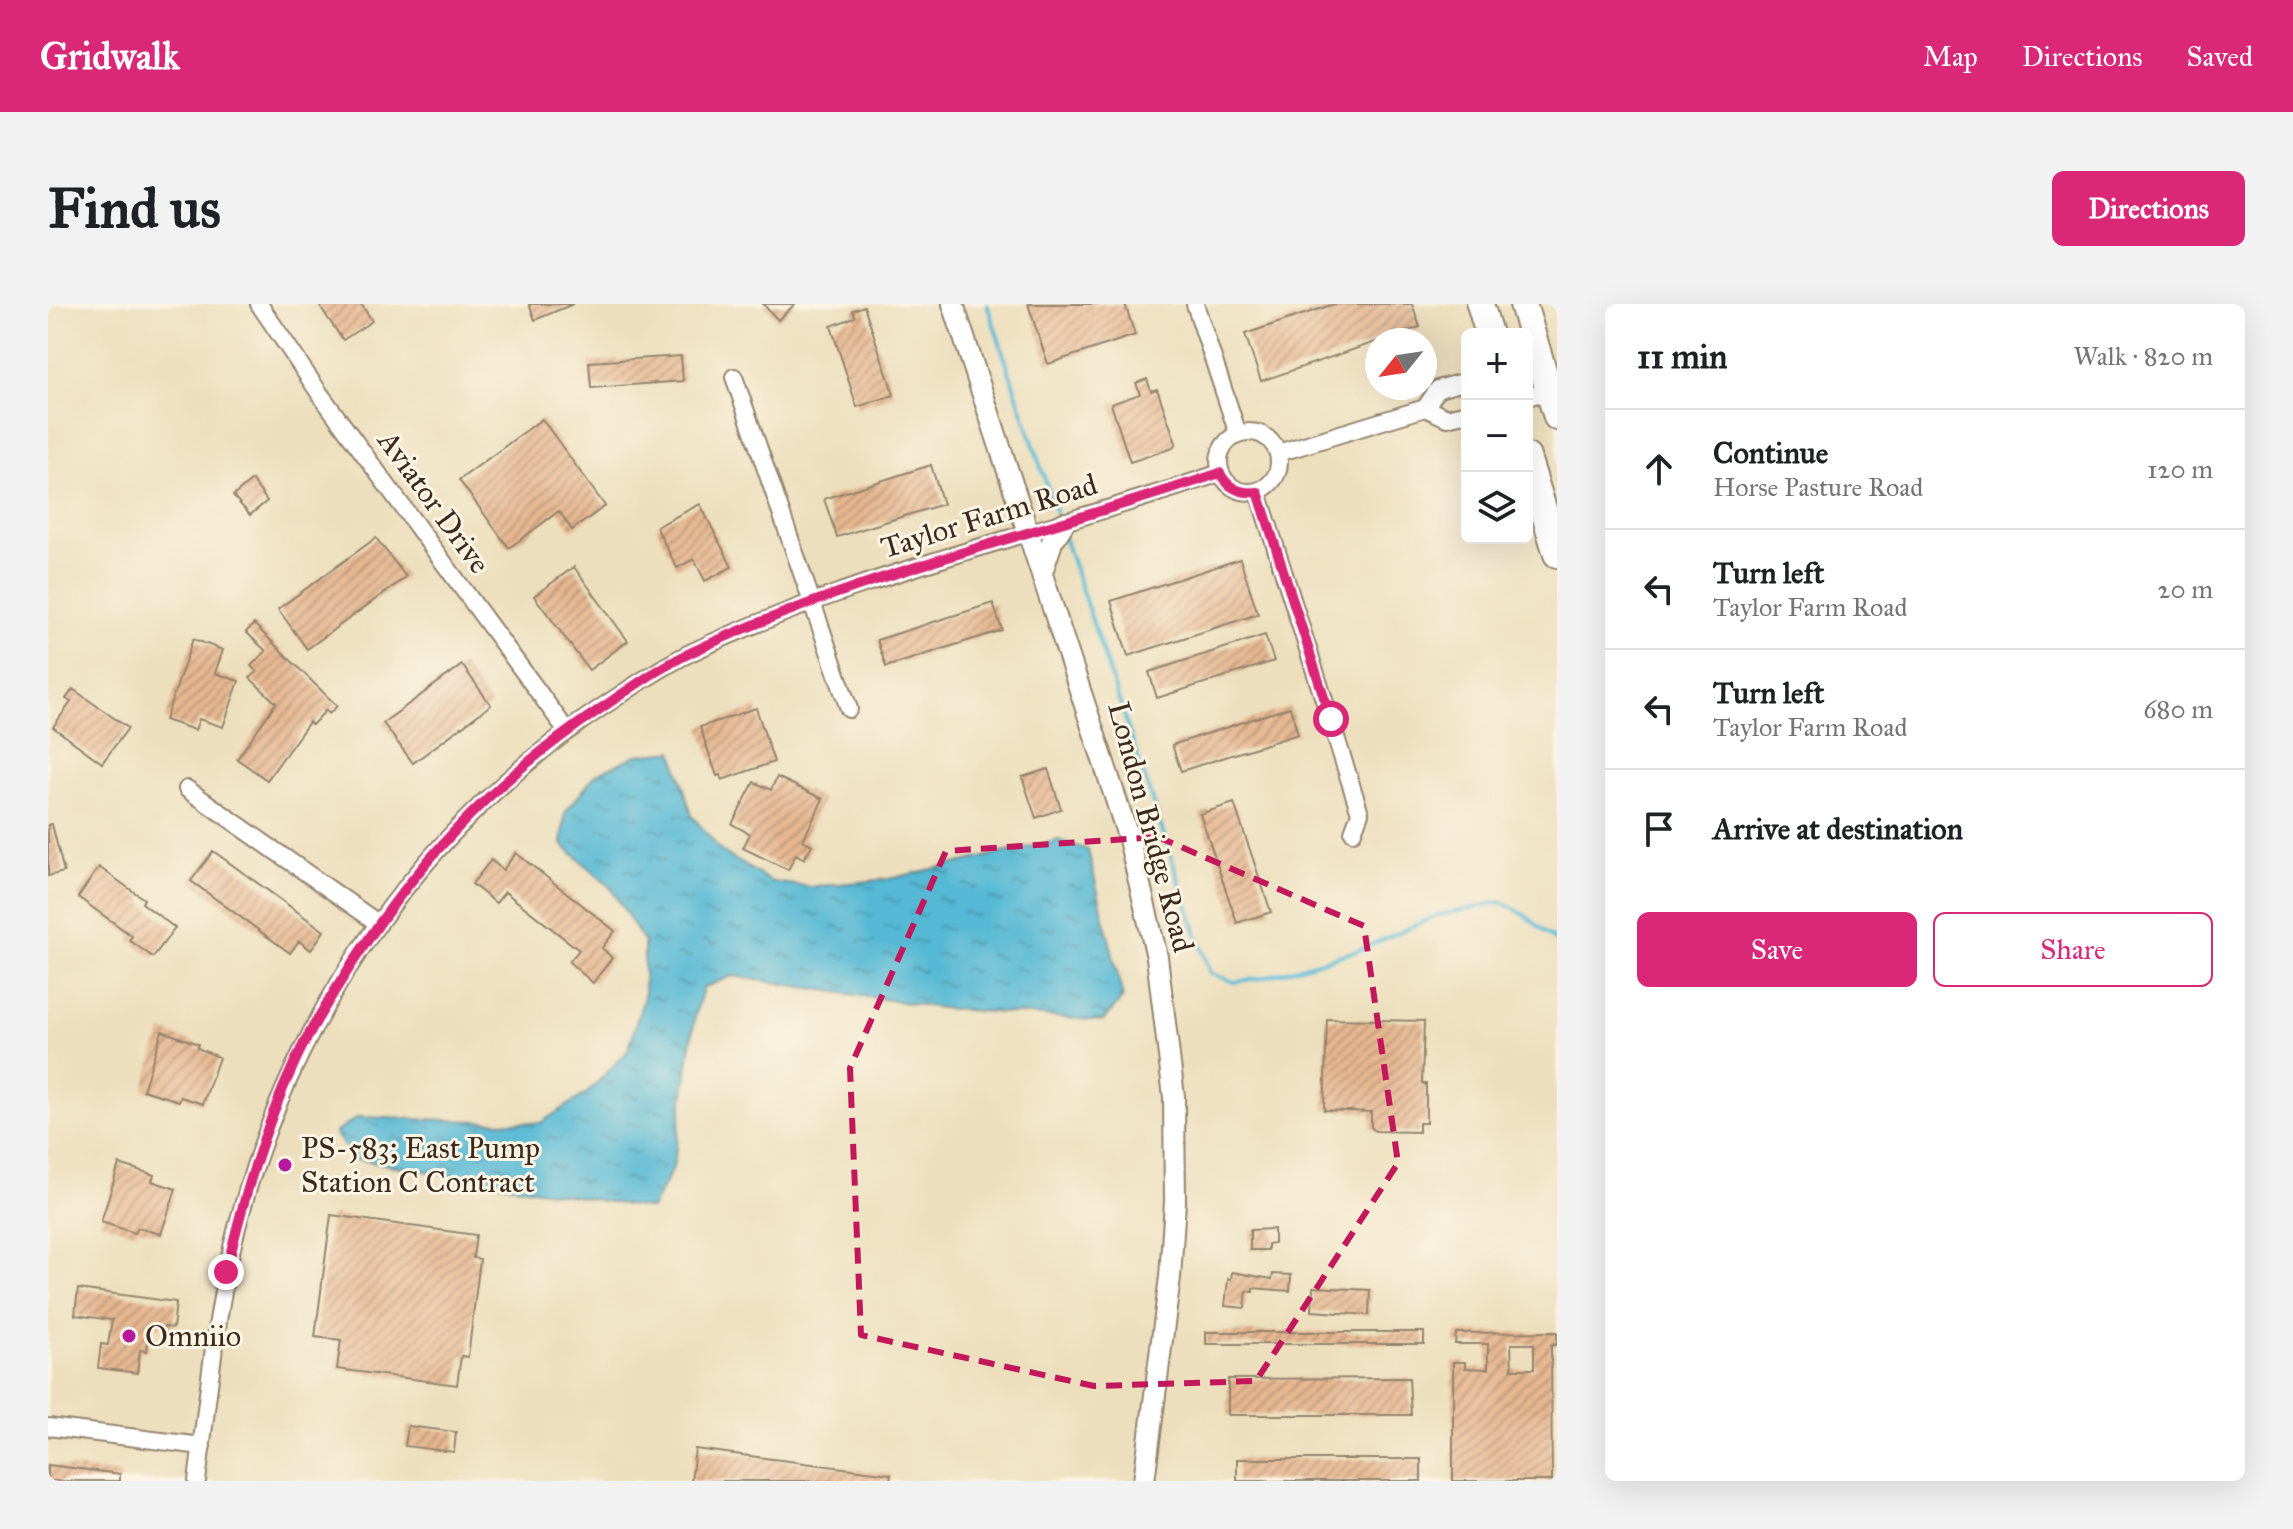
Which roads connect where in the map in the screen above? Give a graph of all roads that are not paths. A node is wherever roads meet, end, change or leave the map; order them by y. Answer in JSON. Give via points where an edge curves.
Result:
{"nodes":[{"id":1,"x":259,"y":304,"type":"edge"},
{"id":2,"x":953,"y":304,"type":"edge"},
{"id":3,"x":1195,"y":304,"type":"edge"},
{"id":4,"x":1480,"y":304,"type":"edge"},
{"id":5,"x":1523,"y":304,"type":"edge"},
{"id":6,"x":1487,"y":328,"type":"edge"},
{"id":7,"x":1534,"y":363,"type":"edge"},
{"id":8,"x":734,"y":377,"type":"dead end"},
{"id":9,"x":1461,"y":383,"type":"edge"},
{"id":10,"x":1538,"y":394,"type":"edge"},
{"id":11,"x":1425,"y":408,"type":"junction"},
{"id":12,"x":1461,"y":414,"type":"edge"},
{"id":13,"x":1557,"y":417,"type":"edge"},
{"id":14,"x":1238,"y":434,"type":"junction"},
{"id":15,"x":1278,"y":453,"type":"junction"},
{"id":16,"x":1532,"y":472,"type":"edge"},
{"id":17,"x":1220,"y":473,"type":"junction"},
{"id":18,"x":1258,"y":492,"type":"junction"},
{"id":19,"x":1064,"y":523,"type":"junction"},
{"id":20,"x":1028,"y":533,"type":"junction"},
{"id":21,"x":1557,"y":554,"type":"edge"},
{"id":22,"x":1042,"y":572,"type":"junction"},
{"id":23,"x":812,"y":603,"type":"junction"},
{"id":24,"x":849,"y":709,"type":"dead end"},
{"id":25,"x":567,"y":731,"type":"junction"},
{"id":26,"x":187,"y":789,"type":"dead end"},
{"id":27,"x":1353,"y":832,"type":"dead end"},
{"id":28,"x":379,"y":924,"type":"junction"},
{"id":29,"x":48,"y":1427,"type":"edge"},
{"id":30,"x":202,"y":1446,"type":"junction"},
{"id":31,"x":197,"y":1481,"type":"edge"},
{"id":32,"x":1144,"y":1481,"type":"edge"}],
"edges":[{"from":1,"to":25,"type":"street","name":"Aviator Drive"},
{"from":2,"to":20,"type":"street","name":"London Bridge Road"},
{"from":3,"to":14,"type":"street"},
{"from":4,"to":6,"type":"main road"},
{"from":5,"to":7,"type":"main road"},
{"from":7,"to":10,"type":"main road"},
{"from":8,"to":23,"type":"street"},
{"from":9,"to":11,"type":"street","via":[[1438,389]]},
{"from":10,"to":13,"type":"main road"},
{"from":11,"to":12,"type":"street","via":[[1447,418]]},
{"from":11,"to":15,"type":"street"},
{"from":14,"to":15,"type":"street","via":[[1257,433]]},
{"from":14,"to":17,"type":"street","via":[[1223,445]]},
{"from":15,"to":18,"type":"street","via":[[1278,472]]},
{"from":16,"to":21,"type":"main road"},
{"from":17,"to":18,"type":"street","via":[[1240,492]]},
{"from":17,"to":19,"type":"street","name":"Taylor Farm Road"},
{"from":18,"to":27,"type":"street","via":[[1360,813]]},
{"from":19,"to":20,"type":"street","name":"Taylor Farm Road"},
{"from":19,"to":22,"type":"street"},
{"from":20,"to":22,"type":"street","name":"London Bridge Road"},
{"from":20,"to":23,"type":"street","name":"Taylor Farm Road"},
{"from":22,"to":32,"type":"street","name":"London Bridge Road","via":[[1133,852],[1170,1046],[1173,1234]]},
{"from":23,"to":24,"type":"street"},
{"from":23,"to":25,"type":"street","name":"Taylor Farm Road","via":[[687,655]]},
{"from":25,"to":28,"type":"street","name":"Taylor Farm Road","via":[[466,817]]},
{"from":26,"to":28,"type":"street"},
{"from":28,"to":30,"type":"street","name":"Taylor Farm Road","via":[[294,1063],[255,1164],[226,1272]]},
{"from":29,"to":30,"type":"street"},
{"from":30,"to":31,"type":"street","name":"Taylor Farm Road"}]}
